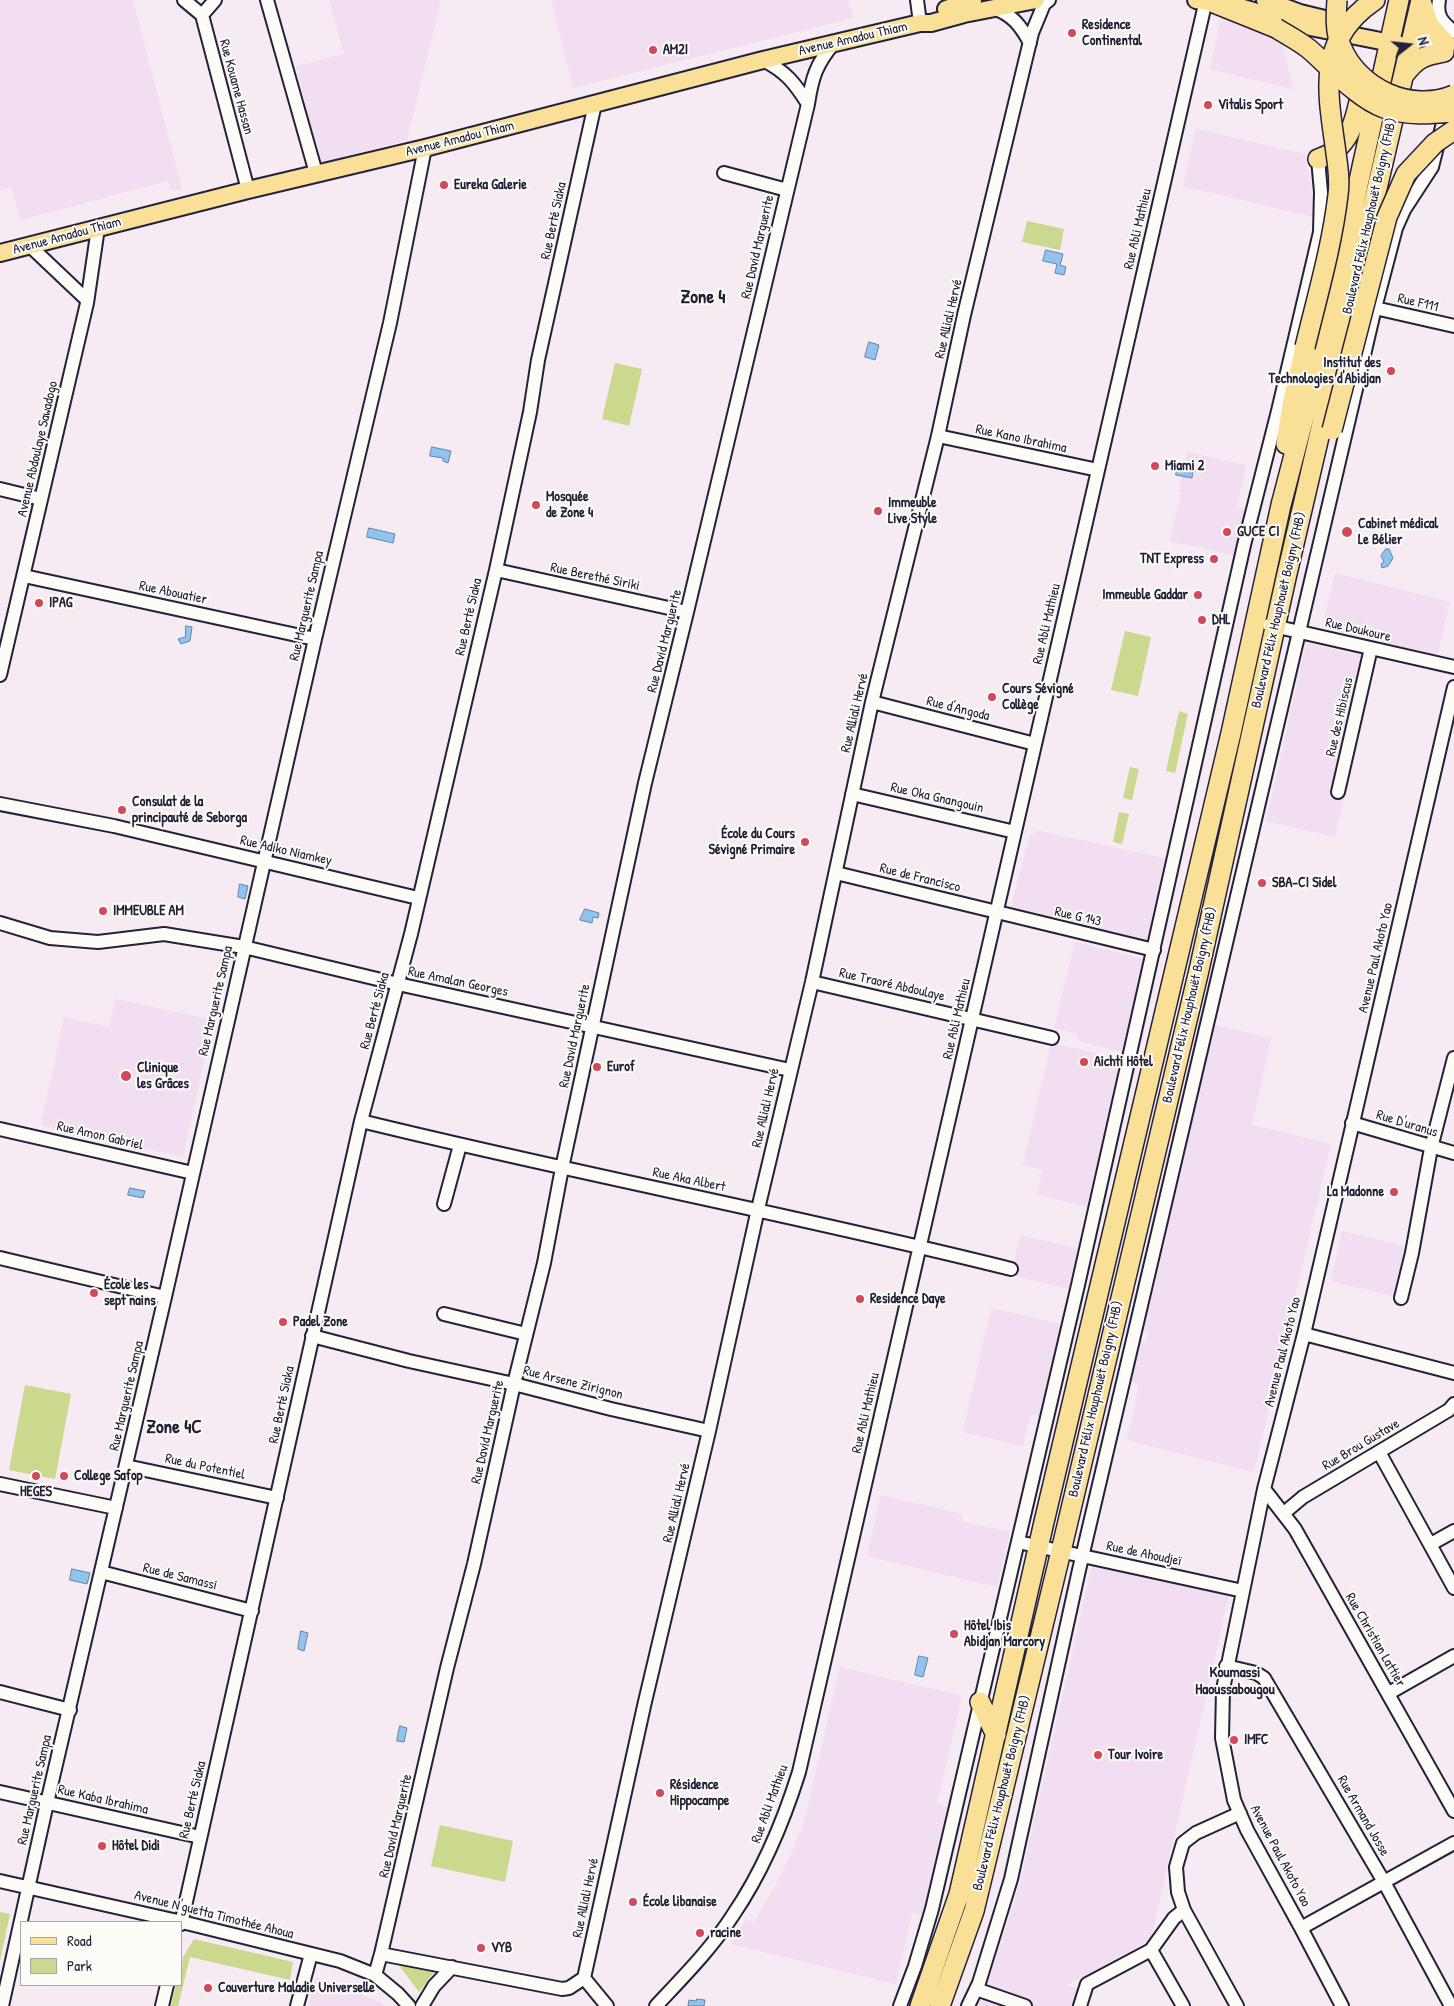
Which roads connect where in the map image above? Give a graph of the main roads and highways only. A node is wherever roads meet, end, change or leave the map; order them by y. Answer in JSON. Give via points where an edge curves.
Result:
{"nodes":[{"id":1,"x":973,"y":0,"type":"edge"},
{"id":2,"x":1036,"y":0,"type":"edge"},
{"id":3,"x":1265,"y":0,"type":"edge"},
{"id":4,"x":1337,"y":0,"type":"edge"},
{"id":5,"x":1375,"y":0,"type":"edge"},
{"id":6,"x":1399,"y":0,"type":"edge"},
{"id":7,"x":1421,"y":0,"type":"edge"},
{"id":8,"x":1205,"y":1,"type":"edge"},
{"id":9,"x":1434,"y":10,"type":"edge"},
{"id":10,"x":1301,"y":13,"type":"edge"},
{"id":11,"x":920,"y":23,"type":"junction"},
{"id":12,"x":1390,"y":38,"type":"junction"},
{"id":13,"x":1411,"y":43,"type":"junction"},
{"id":14,"x":1450,"y":46,"type":"edge"},
{"id":15,"x":1403,"y":76,"type":"junction"},
{"id":16,"x":1454,"y":95,"type":"edge"},
{"id":17,"x":1454,"y":111,"type":"edge"},
{"id":18,"x":1454,"y":130,"type":"edge"},
{"id":19,"x":1318,"y":159,"type":"road end"},
{"id":20,"x":0,"y":254,"type":"edge"},
{"id":21,"x":1281,"y":505,"type":"junction"},
{"id":22,"x":1286,"y":578,"type":"junction"},
{"id":23,"x":980,"y":1702,"type":"road end"},
{"id":24,"x":996,"y":1734,"type":"junction"},
{"id":25,"x":920,"y":2006,"type":"edge"},
{"id":26,"x":940,"y":2006,"type":"edge"}],
"edges":[{"from":1,"to":11,"type":"main road","name":"Avenue Amadou Thiam","via":[[930,14]]},
{"from":2,"to":11,"type":"main road","name":"Avenue Amadou Thiam"},
{"from":3,"to":10,"type":"main road"},
{"from":4,"to":16,"type":"highway","bridge":true,"via":[[1340,45],[1358,75],[1382,91],[1413,101],[1430,102]]},
{"from":5,"to":21,"type":"highway","bridge":true,"via":[[1351,19],[1331,55],[1329,72],[1339,192],[1334,229],[1292,406]]},
{"from":6,"to":12,"type":"highway","name":"Boulevard Félix Houphouët Boigny (FHB)"},
{"from":7,"to":9,"type":"highway"},
{"from":7,"to":13,"type":"highway","name":"Boulevard Félix Houphouët Boigny (FHB)"},
{"from":8,"to":10,"type":"main road","via":[[1256,11]]},
{"from":8,"to":17,"type":"highway","bridge":true,"via":[[1276,28],[1307,47],[1367,100],[1383,108],[1413,114]]},
{"from":9,"to":14,"type":"highway","via":[[1434,33]]},
{"from":10,"to":12,"type":"main road"},
{"from":11,"to":20,"type":"main road","name":"Avenue Amadou Thiam"},
{"from":12,"to":13,"type":"main road"},
{"from":12,"to":19,"type":"highway","via":[[1365,76],[1352,128],[1346,139],[1338,150]]},
{"from":12,"to":21,"type":"highway","name":"Boulevard Félix Houphouët Boigny (FHB)","via":[[1321,352]]},
{"from":13,"to":15,"type":"highway","name":"Boulevard Félix Houphouët Boigny (FHB)"},
{"from":14,"to":15,"type":"highway","via":[[1424,55]]},
{"from":15,"to":22,"type":"highway","name":"Boulevard Félix Houphouët Boigny (FHB)"},
{"from":18,"to":22,"type":"highway","bridge":true,"via":[[1434,143],[1406,174],[1386,217],[1332,430]]},
{"from":21,"to":24,"type":"highway","name":"Boulevard Félix Houphouët Boigny (FHB)","via":[[1231,732]]},
{"from":22,"to":26,"type":"highway","name":"Boulevard Félix Houphouët Boigny (FHB)","via":[[1199,970],[1061,1552],[974,1911]]},
{"from":23,"to":24,"type":"highway"},
{"from":24,"to":25,"type":"highway","name":"Boulevard Félix Houphouët Boigny (FHB)","via":[[960,1894]]}]}
